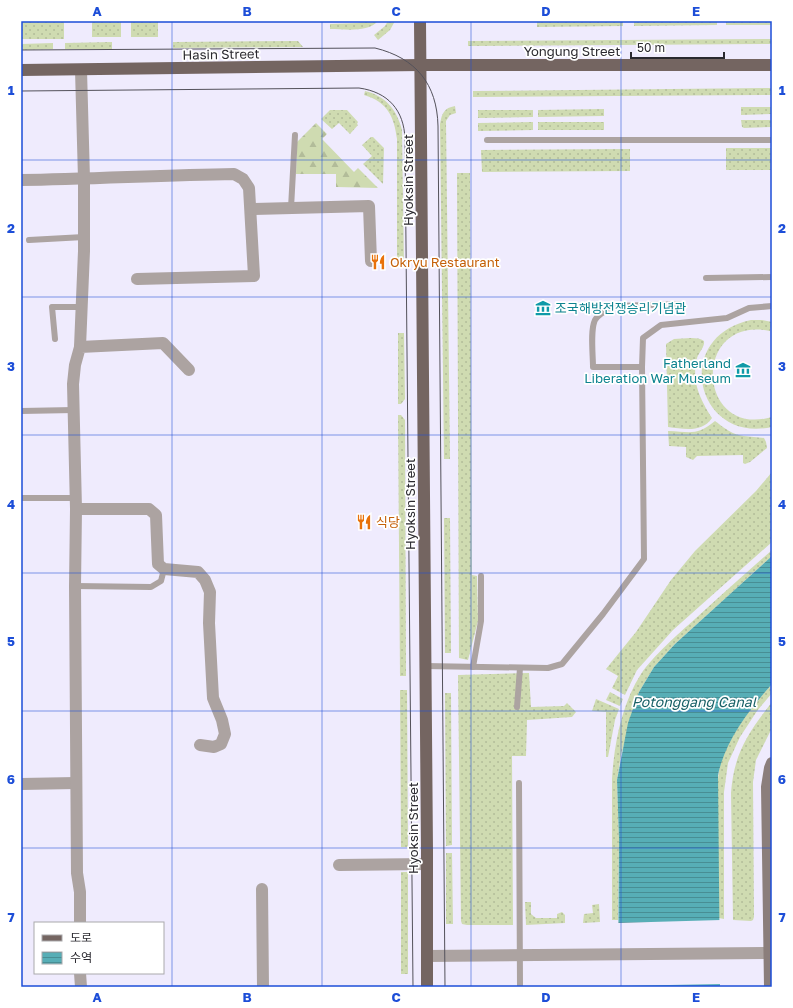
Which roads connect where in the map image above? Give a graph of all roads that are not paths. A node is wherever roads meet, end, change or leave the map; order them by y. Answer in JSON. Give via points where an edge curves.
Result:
{"nodes":[{"id":1,"x":420,"y":21,"type":"edge"},
{"id":2,"x":421,"y":65,"type":"junction"},
{"id":3,"x":772,"y":65,"type":"edge"},
{"id":4,"x":21,"y":70,"type":"edge"},
{"id":5,"x":81,"y":70,"type":"junction"},
{"id":6,"x":295,"y":135,"type":"dead end"},
{"id":7,"x":487,"y":140,"type":"dead end"},
{"id":8,"x":772,"y":140,"type":"edge"},
{"id":9,"x":84,"y":179,"type":"junction"},
{"id":10,"x":21,"y":180,"type":"edge"},
{"id":11,"x":291,"y":208,"type":"junction"},
{"id":12,"x":250,"y":209,"type":"junction"},
{"id":13,"x":84,"y":237,"type":"junction"},
{"id":14,"x":29,"y":240,"type":"dead end"},
{"id":15,"x":371,"y":261,"type":"dead end"},
{"id":16,"x":772,"y":277,"type":"edge"},
{"id":17,"x":706,"y":278,"type":"dead end"},
{"id":18,"x":137,"y":279,"type":"dead end"},
{"id":19,"x":680,"y":304,"type":"dead end"},
{"id":20,"x":772,"y":306,"type":"edge"},
{"id":21,"x":82,"y":307,"type":"junction"},
{"id":22,"x":55,"y":339,"type":"dead end"},
{"id":23,"x":80,"y":348,"type":"junction"},
{"id":24,"x":642,"y":367,"type":"junction"},
{"id":25,"x":189,"y":370,"type":"dead end"},
{"id":26,"x":21,"y":410,"type":"edge"},
{"id":27,"x":74,"y":410,"type":"junction"},
{"id":28,"x":21,"y":498,"type":"edge"},
{"id":29,"x":76,"y":503,"type":"junction"},
{"id":30,"x":164,"y":569,"type":"junction"},
{"id":31,"x":481,"y":576,"type":"dead end"},
{"id":32,"x":75,"y":586,"type":"junction"},
{"id":33,"x":425,"y":666,"type":"junction"},
{"id":34,"x":473,"y":667,"type":"junction"},
{"id":35,"x":520,"y":668,"type":"junction"},
{"id":36,"x":517,"y":707,"type":"dead end"},
{"id":37,"x":200,"y":745,"type":"dead end"},
{"id":38,"x":772,"y":763,"type":"edge"},
{"id":39,"x":76,"y":783,"type":"junction"},
{"id":40,"x":519,"y":783,"type":"dead end"},
{"id":41,"x":21,"y":784,"type":"edge"},
{"id":42,"x":427,"y":864,"type":"junction"},
{"id":43,"x":339,"y":865,"type":"dead end"},
{"id":44,"x":262,"y":888,"type":"dead end"},
{"id":45,"x":80,"y":922,"type":"edge"},
{"id":46,"x":771,"y":953,"type":"edge"},
{"id":47,"x":520,"y":954,"type":"junction"},
{"id":48,"x":427,"y":956,"type":"junction"},
{"id":49,"x":80,"y":974,"type":"edge"},
{"id":50,"x":81,"y":987,"type":"edge"},
{"id":51,"x":263,"y":987,"type":"edge"},
{"id":52,"x":427,"y":987,"type":"edge"},
{"id":53,"x":520,"y":987,"type":"edge"},
{"id":54,"x":770,"y":987,"type":"edge"}],
"edges":[{"from":1,"to":2,"type":"main road","name":"Hyoksin Street"},
{"from":2,"to":3,"type":"main road","name":"Yongung Street"},
{"from":2,"to":5,"type":"main road","name":"Hasin Street"},
{"from":2,"to":33,"type":"main road","name":"Hyoksin Street"},
{"from":4,"to":5,"type":"main road","name":"Hasin Street"},
{"from":5,"to":9,"type":"street"},
{"from":6,"to":11,"type":"lane"},
{"from":7,"to":8,"type":"lane"},
{"from":9,"to":10,"type":"street"},
{"from":9,"to":12,"type":"street","via":[[234,174],[243,179],[249,188]]},
{"from":9,"to":13,"type":"street"},
{"from":11,"to":12,"type":"street"},
{"from":11,"to":15,"type":"street","via":[[369,206]]},
{"from":12,"to":18,"type":"street","via":[[254,276]]},
{"from":13,"to":14,"type":"lane"},
{"from":13,"to":21,"type":"street"},
{"from":16,"to":17,"type":"lane"},
{"from":19,"to":24,"type":"lane","via":[[616,306],[606,310],[596,319],[593,327],[593,367]]},
{"from":20,"to":24,"type":"lane","via":[[749,308],[727,318],[661,325],[643,338]]},
{"from":21,"to":22,"type":"lane","via":[[52,307]]},
{"from":21,"to":23,"type":"street"},
{"from":23,"to":25,"type":"street","via":[[163,343]]},
{"from":23,"to":27,"type":"street","via":[[73,384]]},
{"from":24,"to":35,"type":"lane","via":[[644,559],[562,664],[548,668]]},
{"from":26,"to":27,"type":"lane"},
{"from":27,"to":29,"type":"street"},
{"from":28,"to":29,"type":"lane"},
{"from":29,"to":30,"type":"street","via":[[149,509],[156,515],[158,564]]},
{"from":29,"to":32,"type":"street"},
{"from":30,"to":32,"type":"lane","via":[[161,581],[151,587]]},
{"from":30,"to":37,"type":"street","via":[[198,572],[210,592],[213,698],[222,720],[224,734],[222,744],[214,748]]},
{"from":31,"to":34,"type":"lane","via":[[480,621]]},
{"from":32,"to":39,"type":"street"},
{"from":33,"to":34,"type":"lane"},
{"from":33,"to":42,"type":"main road","name":"Hyoksin Street"},
{"from":34,"to":35,"type":"lane"},
{"from":35,"to":36,"type":"lane"},
{"from":38,"to":46,"type":"street","via":[[768,787]]},
{"from":39,"to":41,"type":"street"},
{"from":39,"to":45,"type":"street"},
{"from":40,"to":47,"type":"lane"},
{"from":42,"to":43,"type":"street"},
{"from":42,"to":48,"type":"main road","name":"Hyoksin Street"},
{"from":44,"to":51,"type":"street"},
{"from":46,"to":47,"type":"street"},
{"from":46,"to":54,"type":"street"},
{"from":47,"to":48,"type":"street"},
{"from":47,"to":53,"type":"lane"},
{"from":48,"to":52,"type":"main road","name":"Hyoksin Street"},
{"from":49,"to":50,"type":"street"}]}
